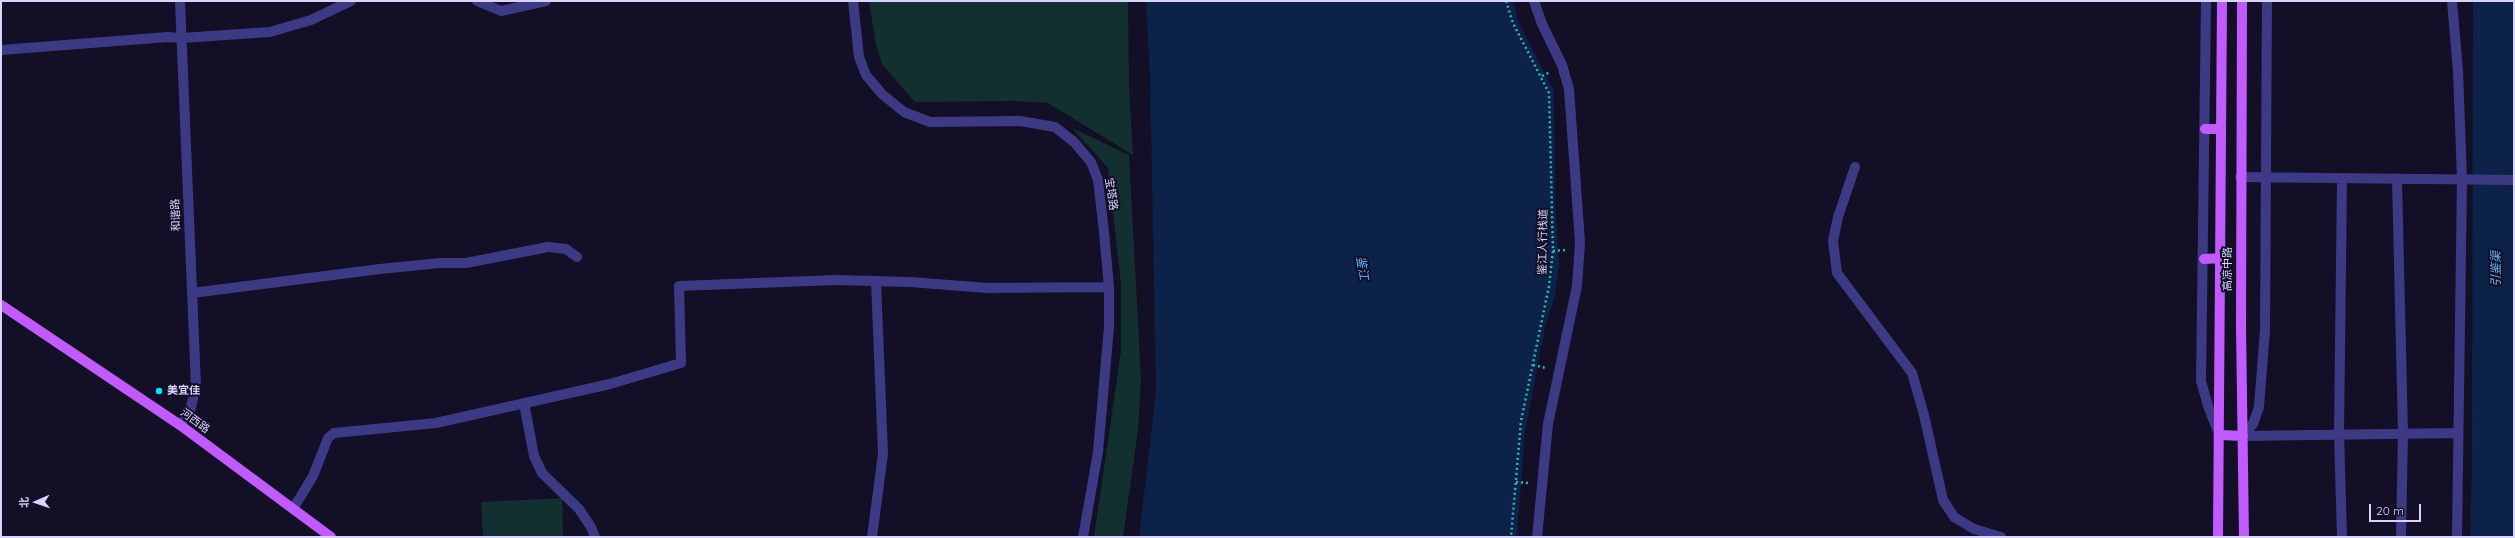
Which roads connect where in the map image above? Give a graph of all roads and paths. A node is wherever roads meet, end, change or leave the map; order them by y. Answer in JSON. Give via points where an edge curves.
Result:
{"nodes":[{"id":1,"x":180,"y":1,"type":"edge"},
{"id":2,"x":351,"y":1,"type":"edge"},
{"id":3,"x":477,"y":1,"type":"edge"},
{"id":4,"x":546,"y":1,"type":"edge"},
{"id":5,"x":853,"y":1,"type":"edge"},
{"id":6,"x":1506,"y":1,"type":"edge"},
{"id":7,"x":1534,"y":1,"type":"edge"},
{"id":8,"x":2206,"y":1,"type":"edge"},
{"id":9,"x":2222,"y":1,"type":"edge"},
{"id":10,"x":2242,"y":1,"type":"edge"},
{"id":11,"x":2267,"y":1,"type":"edge"},
{"id":12,"x":2452,"y":1,"type":"edge"},
{"id":13,"x":182,"y":38,"type":"junction"},
{"id":14,"x":1,"y":50,"type":"edge"},
{"id":15,"x":2205,"y":129,"type":"junction"},
{"id":16,"x":2221,"y":129,"type":"junction"},
{"id":17,"x":1855,"y":167,"type":"dead end"},
{"id":18,"x":2240,"y":178,"type":"junction"},
{"id":19,"x":2265,"y":178,"type":"junction"},
{"id":20,"x":2342,"y":178,"type":"junction"},
{"id":21,"x":2397,"y":179,"type":"junction"},
{"id":22,"x":2466,"y":179,"type":"junction"},
{"id":23,"x":2514,"y":180,"type":"edge"},
{"id":24,"x":577,"y":257,"type":"dead end"},
{"id":25,"x":2220,"y":258,"type":"junction"},
{"id":26,"x":2204,"y":259,"type":"junction"},
{"id":27,"x":876,"y":281,"type":"junction"},
{"id":28,"x":1109,"y":287,"type":"junction"},
{"id":29,"x":192,"y":293,"type":"junction"},
{"id":30,"x":1,"y":305,"type":"edge"},
{"id":31,"x":524,"y":403,"type":"junction"},
{"id":32,"x":180,"y":425,"type":"junction"},
{"id":33,"x":2457,"y":432,"type":"junction"},
{"id":34,"x":2402,"y":433,"type":"junction"},
{"id":35,"x":2339,"y":434,"type":"junction"},
{"id":36,"x":2220,"y":435,"type":"junction"},
{"id":37,"x":2243,"y":436,"type":"junction"},
{"id":38,"x":293,"y":509,"type":"junction"},
{"id":39,"x":325,"y":535,"type":"edge"},
{"id":40,"x":595,"y":537,"type":"edge"},
{"id":41,"x":872,"y":537,"type":"edge"},
{"id":42,"x":1082,"y":537,"type":"edge"},
{"id":43,"x":1511,"y":537,"type":"edge"},
{"id":44,"x":1537,"y":537,"type":"edge"},
{"id":45,"x":2001,"y":537,"type":"edge"},
{"id":46,"x":2218,"y":537,"type":"edge"},
{"id":47,"x":2244,"y":537,"type":"edge"},
{"id":48,"x":2342,"y":537,"type":"edge"},
{"id":49,"x":2401,"y":537,"type":"edge"},
{"id":50,"x":2457,"y":537,"type":"edge"}],
"edges":[{"from":1,"to":13,"type":"street","name":"和谐路"},
{"from":2,"to":13,"type":"street","via":[[292,27],[270,32]]},
{"from":3,"to":4,"type":"street","via":[[501,11]]},
{"from":5,"to":28,"type":"street","name":"宝塔路","via":[[859,57],[866,75],[882,94],[904,112],[930,122],[1020,121],[1055,127],[1074,142],[1091,162],[1098,180]]},
{"from":6,"to":43,"type":"path","name":"鉴江人行栈道","via":[[1513,23],[1549,93],[1553,251],[1550,286],[1521,421]]},
{"from":7,"to":44,"type":"street","via":[[1562,65],[1569,89],[1580,242],[1576,286],[1548,424]]},
{"from":8,"to":15,"type":"street"},
{"from":9,"to":16,"type":"main road","name":"高凉中路"},
{"from":10,"to":18,"type":"main road","name":"高凉中路"},
{"from":11,"to":19,"type":"street"},
{"from":12,"to":22,"type":"street"},
{"from":13,"to":14,"type":"street","via":[[168,36]]},
{"from":13,"to":29,"type":"street","name":"和谐路"},
{"from":15,"to":16,"type":"main road"},
{"from":15,"to":26,"type":"street"},
{"from":16,"to":25,"type":"main road","name":"高凉中路"},
{"from":17,"to":45,"type":"street","via":[[1838,217],[1833,241],[1837,273],[1912,373],[1943,500],[1954,517],[1974,529]]},
{"from":18,"to":19,"type":"street"},
{"from":18,"to":37,"type":"main road","name":"高凉中路"},
{"from":19,"to":20,"type":"street"},
{"from":19,"to":37,"type":"street","via":[[2265,330],[2259,400],[2253,424]]},
{"from":20,"to":21,"type":"street"},
{"from":20,"to":35,"type":"street"},
{"from":21,"to":22,"type":"street"},
{"from":21,"to":34,"type":"street"},
{"from":22,"to":23,"type":"street"},
{"from":22,"to":33,"type":"street"},
{"from":24,"to":29,"type":"street","via":[[566,250],[548,247],[466,263],[380,269]]},
{"from":25,"to":26,"type":"main road"},
{"from":25,"to":36,"type":"main road","name":"高凉中路"},
{"from":26,"to":36,"type":"street","via":[[2201,381]]},
{"from":27,"to":28,"type":"street","via":[[995,288]]},
{"from":27,"to":31,"type":"street","via":[[836,280],[679,286],[681,363],[610,384]]},
{"from":27,"to":41,"type":"street","via":[[883,454]]},
{"from":28,"to":42,"type":"street","name":"宝塔路","via":[[1107,363],[1098,452]]},
{"from":29,"to":32,"type":"street","name":"和谐路","via":[[196,386],[190,411]]},
{"from":30,"to":32,"type":"main road","name":"河西路"},
{"from":31,"to":38,"type":"street","via":[[436,423],[334,433],[328,438],[313,476]]},
{"from":31,"to":40,"type":"street","via":[[534,456],[542,473],[579,509]]},
{"from":32,"to":38,"type":"main road","name":"河西路"},
{"from":33,"to":34,"type":"street"},
{"from":33,"to":50,"type":"street"},
{"from":34,"to":35,"type":"street"},
{"from":34,"to":49,"type":"street"},
{"from":35,"to":37,"type":"street"},
{"from":35,"to":48,"type":"street"},
{"from":36,"to":37,"type":"main road"},
{"from":36,"to":46,"type":"main road","name":"高凉中路"},
{"from":37,"to":47,"type":"main road","name":"高凉中路"},
{"from":38,"to":39,"type":"main road","name":"河西路"}]}
